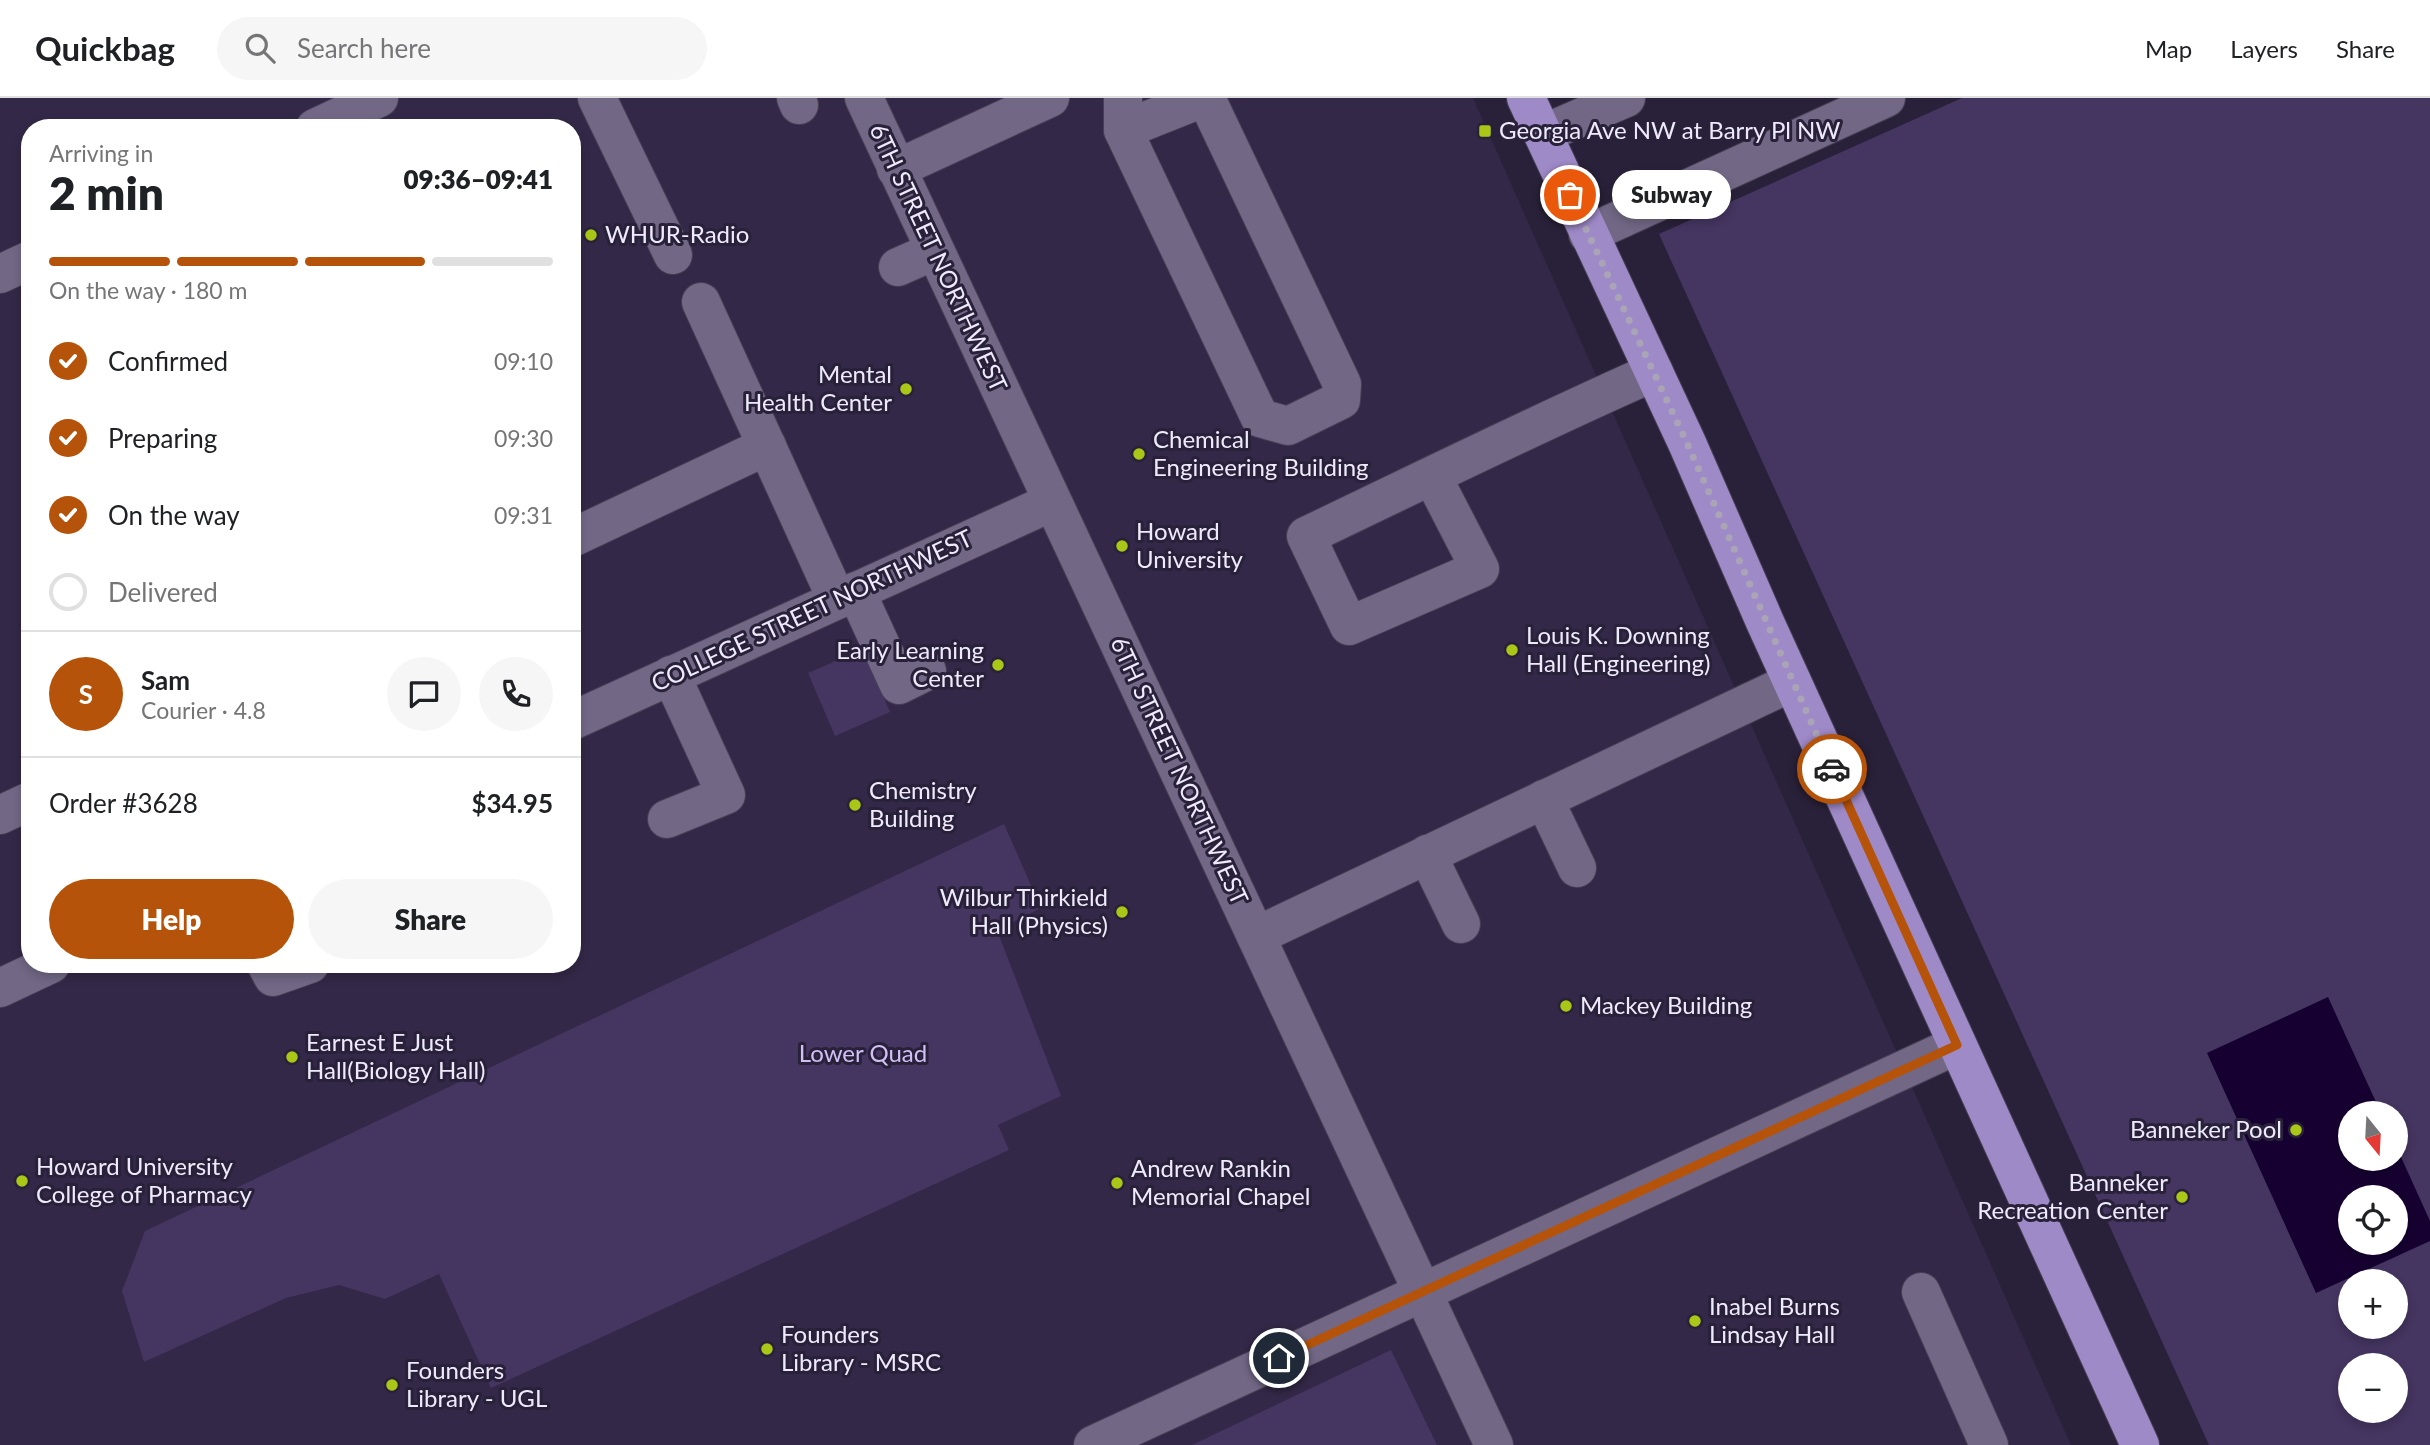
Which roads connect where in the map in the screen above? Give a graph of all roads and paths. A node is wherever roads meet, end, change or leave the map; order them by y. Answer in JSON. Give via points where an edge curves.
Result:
{"nodes":[{"id":1,"x":379,"y":98,"type":"edge"},
{"id":2,"x":597,"y":98,"type":"edge"},
{"id":3,"x":864,"y":98,"type":"edge"},
{"id":4,"x":1050,"y":98,"type":"edge"},
{"id":5,"x":1205,"y":98,"type":"edge"},
{"id":6,"x":1526,"y":98,"type":"edge"},
{"id":7,"x":1626,"y":98,"type":"edge"},
{"id":8,"x":1886,"y":98,"type":"edge"},
{"id":9,"x":1123,"y":114,"type":"edge"},
{"id":10,"x":334,"y":119,"type":"edge"},
{"id":11,"x":1543,"y":134,"type":"junction"},
{"id":12,"x":896,"y":169,"type":"junction"},
{"id":13,"x":1588,"y":234,"type":"junction"},
{"id":14,"x":934,"y":251,"type":"junction"},
{"id":15,"x":673,"y":255,"type":"dead end"},
{"id":16,"x":21,"y":264,"type":"edge"},
{"id":17,"x":898,"y":267,"type":"dead end"},
{"id":18,"x":0,"y":274,"type":"edge"},
{"id":19,"x":701,"y":302,"type":"dead end"},
{"id":20,"x":1654,"y":372,"type":"junction"},
{"id":21,"x":767,"y":446,"type":"junction"},
{"id":22,"x":1432,"y":476,"type":"junction"},
{"id":23,"x":1052,"y":502,"type":"junction"},
{"id":24,"x":581,"y":533,"type":"edge"},
{"id":25,"x":847,"y":595,"type":"junction"},
{"id":26,"x":927,"y":671,"type":"dead end"},
{"id":27,"x":671,"y":676,"type":"junction"},
{"id":28,"x":1792,"y":682,"type":"junction"},
{"id":29,"x":581,"y":717,"type":"edge"},
{"id":30,"x":1544,"y":799,"type":"junction"},
{"id":31,"x":21,"y":804,"type":"edge"},
{"id":32,"x":0,"y":815,"type":"edge"},
{"id":33,"x":667,"y":819,"type":"dead end"},
{"id":34,"x":1427,"y":854,"type":"junction"},
{"id":35,"x":1577,"y":868,"type":"dead end"},
{"id":36,"x":1461,"y":924,"type":"dead end"},
{"id":37,"x":1256,"y":936,"type":"junction"},
{"id":38,"x":32,"y":973,"type":"edge"},
{"id":39,"x":0,"y":988,"type":"edge"},
{"id":40,"x":1957,"y":1045,"type":"junction"},
{"id":41,"x":1422,"y":1290,"type":"junction"},
{"id":42,"x":1921,"y":1292,"type":"dead end"},
{"id":43,"x":1093,"y":1445,"type":"edge"},
{"id":44,"x":1494,"y":1445,"type":"edge"},
{"id":45,"x":1989,"y":1445,"type":"edge"},
{"id":46,"x":2140,"y":1445,"type":"edge"}],
"edges":[{"from":1,"to":10,"type":"street"},
{"from":2,"to":15,"type":"street"},
{"from":3,"to":12,"type":"street","name":"6TH STREET NORTHWEST"},
{"from":4,"to":12,"type":"street"},
{"from":5,"to":9,"type":"street"},
{"from":5,"to":9,"type":"street","via":[[1342,384],[1341,400],[1288,426],[1260,418]]},
{"from":6,"to":11,"type":"highway"},
{"from":7,"to":11,"type":"street"},
{"from":8,"to":13,"type":"street"},
{"from":11,"to":13,"type":"highway"},
{"from":12,"to":14,"type":"street","name":"6TH STREET NORTHWEST"},
{"from":13,"to":20,"type":"highway"},
{"from":14,"to":17,"type":"street"},
{"from":14,"to":23,"type":"street","name":"6TH STREET NORTHWEST"},
{"from":16,"to":18,"type":"street"},
{"from":19,"to":21,"type":"street"},
{"from":20,"to":22,"type":"street"},
{"from":20,"to":28,"type":"highway"},
{"from":21,"to":24,"type":"street"},
{"from":21,"to":25,"type":"street"},
{"from":22,"to":22,"type":"street","via":[[1306,536],[1349,625],[1480,569]]},
{"from":23,"to":25,"type":"street","name":"COLLEGE STREET NORTHWEST"},
{"from":23,"to":37,"type":"street","name":"6TH STREET NORTHWEST"},
{"from":25,"to":26,"type":"street","via":[[899,685]]},
{"from":25,"to":27,"type":"street","name":"COLLEGE STREET NORTHWEST"},
{"from":27,"to":29,"type":"street","name":"COLLEGE STREET NORTHWEST"},
{"from":27,"to":33,"type":"street","via":[[726,795]]},
{"from":28,"to":30,"type":"street"},
{"from":28,"to":40,"type":"highway"},
{"from":30,"to":34,"type":"street"},
{"from":30,"to":35,"type":"street"},
{"from":31,"to":32,"type":"street"},
{"from":34,"to":36,"type":"street"},
{"from":34,"to":37,"type":"street"},
{"from":37,"to":41,"type":"street","name":"6TH STREET NORTHWEST"},
{"from":38,"to":39,"type":"street"},
{"from":40,"to":41,"type":"street"},
{"from":40,"to":46,"type":"highway"},
{"from":41,"to":43,"type":"street"},
{"from":41,"to":44,"type":"street","name":"6TH STREET NORTHWEST"},
{"from":42,"to":45,"type":"street"}]}
